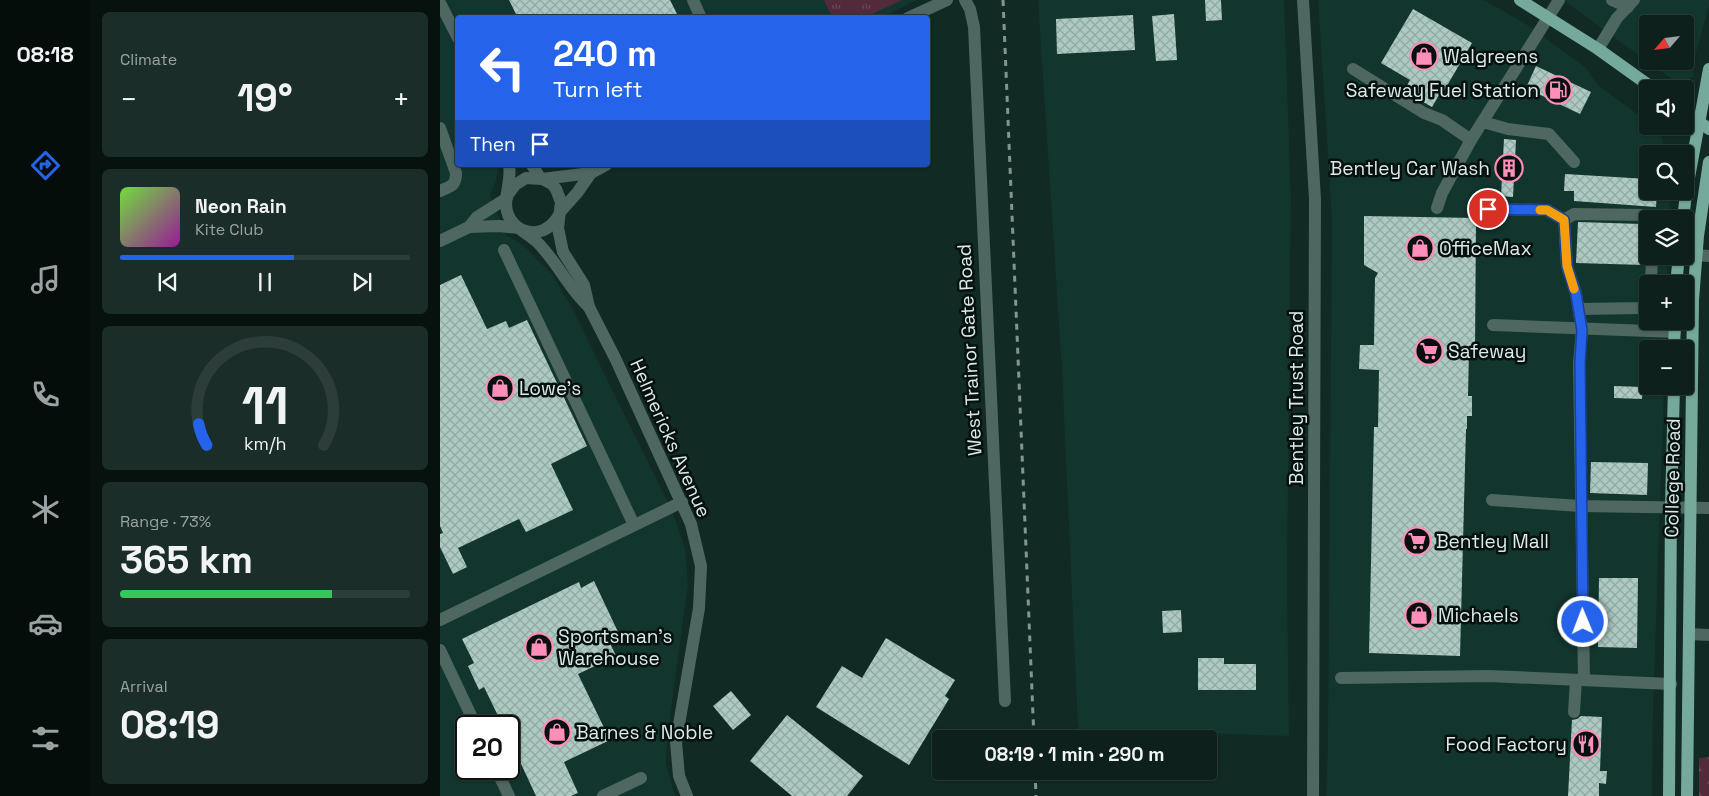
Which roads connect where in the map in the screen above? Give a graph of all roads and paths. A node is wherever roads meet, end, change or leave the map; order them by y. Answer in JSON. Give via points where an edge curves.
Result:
{"nodes":[{"id":1,"x":693,"y":0,"type":"edge"},
{"id":2,"x":947,"y":0,"type":"edge"},
{"id":3,"x":965,"y":0,"type":"edge"},
{"id":4,"x":1303,"y":0,"type":"edge"},
{"id":5,"x":1520,"y":0,"type":"edge"},
{"id":6,"x":1558,"y":0,"type":"edge"},
{"id":7,"x":1612,"y":0,"type":"edge"},
{"id":8,"x":440,"y":3,"type":"edge"},
{"id":9,"x":1631,"y":3,"type":"edge"},
{"id":10,"x":700,"y":15,"type":"edge"},
{"id":11,"x":914,"y":15,"type":"edge"},
{"id":12,"x":1550,"y":17,"type":"junction"},
{"id":13,"x":455,"y":32,"type":"edge"},
{"id":14,"x":1598,"y":49,"type":"junction"},
{"id":15,"x":1709,"y":68,"type":"edge"},
{"id":16,"x":1353,"y":69,"type":"dead end"},
{"id":17,"x":1641,"y":80,"type":"edge"},
{"id":18,"x":1483,"y":122,"type":"junction"},
{"id":19,"x":1704,"y":125,"type":"edge"},
{"id":20,"x":440,"y":128,"type":"edge"},
{"id":21,"x":1471,"y":140,"type":"junction"},
{"id":22,"x":1574,"y":162,"type":"dead end"},
{"id":23,"x":1709,"y":162,"type":"edge"},
{"id":24,"x":509,"y":167,"type":"edge"},
{"id":25,"x":533,"y":167,"type":"edge"},
{"id":26,"x":602,"y":167,"type":"edge"},
{"id":27,"x":591,"y":173,"type":"junction"},
{"id":28,"x":541,"y":178,"type":"junction"},
{"id":29,"x":440,"y":192,"type":"edge"},
{"id":30,"x":507,"y":197,"type":"junction"},
{"id":31,"x":1436,"y":208,"type":"dead end"},
{"id":32,"x":1709,"y":208,"type":"edge"},
{"id":33,"x":1488,"y":209,"type":"dead end"},
{"id":34,"x":1685,"y":210,"type":"edge"},
{"id":35,"x":559,"y":213,"type":"junction"},
{"id":36,"x":1639,"y":215,"type":"edge"},
{"id":37,"x":1564,"y":220,"type":"junction"},
{"id":38,"x":469,"y":227,"type":"junction"},
{"id":39,"x":519,"y":228,"type":"junction"},
{"id":40,"x":1698,"y":236,"type":"junction"},
{"id":41,"x":440,"y":241,"type":"edge"},
{"id":42,"x":504,"y":250,"type":"dead end"},
{"id":43,"x":1702,"y":256,"type":"edge"},
{"id":44,"x":589,"y":307,"type":"junction"},
{"id":45,"x":1639,"y":308,"type":"edge"},
{"id":46,"x":1579,"y":309,"type":"junction"},
{"id":47,"x":1493,"y":325,"type":"dead end"},
{"id":48,"x":1639,"y":328,"type":"edge"},
{"id":49,"x":1582,"y":330,"type":"junction"},
{"id":50,"x":1674,"y":395,"type":"edge"},
{"id":51,"x":1492,"y":500,"type":"dead end"},
{"id":52,"x":682,"y":502,"type":"junction"},
{"id":53,"x":1581,"y":506,"type":"junction"},
{"id":54,"x":1671,"y":507,"type":"junction"},
{"id":55,"x":1691,"y":508,"type":"junction"},
{"id":56,"x":1709,"y":508,"type":"edge"},
{"id":57,"x":634,"y":526,"type":"junction"},
{"id":58,"x":440,"y":620,"type":"edge"},
{"id":59,"x":1689,"y":634,"type":"junction"},
{"id":60,"x":1709,"y":635,"type":"edge"},
{"id":61,"x":440,"y":650,"type":"edge"},
{"id":62,"x":1341,"y":678,"type":"dead end"},
{"id":63,"x":1580,"y":680,"type":"junction"},
{"id":64,"x":1671,"y":684,"type":"junction"},
{"id":65,"x":1004,"y":701,"type":"dead end"},
{"id":66,"x":1574,"y":712,"type":"dead end"},
{"id":67,"x":471,"y":715,"type":"edge"},
{"id":68,"x":641,"y":778,"type":"dead end"},
{"id":69,"x":501,"y":780,"type":"edge"},
{"id":70,"x":509,"y":796,"type":"edge"},
{"id":71,"x":603,"y":796,"type":"edge"},
{"id":72,"x":687,"y":796,"type":"edge"},
{"id":73,"x":1312,"y":796,"type":"edge"},
{"id":74,"x":1669,"y":796,"type":"edge"},
{"id":75,"x":1687,"y":796,"type":"edge"}],
"edges":[{"from":1,"to":10,"type":"street"},
{"from":2,"to":11,"type":"street"},
{"from":3,"to":65,"type":"street","name":"West Trainor Gate Road","via":[[974,26]]},
{"from":4,"to":73,"type":"street","name":"Bentley Trust Road","via":[[1315,199]]},
{"from":5,"to":12,"type":"main road"},
{"from":6,"to":12,"type":"street"},
{"from":7,"to":9,"type":"street"},
{"from":8,"to":13,"type":"street"},
{"from":9,"to":14,"type":"street","via":[[1617,18]]},
{"from":12,"to":14,"type":"main road"},
{"from":12,"to":18,"type":"street"},
{"from":14,"to":17,"type":"main road"},
{"from":15,"to":19,"type":"main road"},
{"from":16,"to":21,"type":"street"},
{"from":18,"to":21,"type":"street"},
{"from":18,"to":22,"type":"street","via":[[1549,134]]},
{"from":19,"to":34,"type":"main road"},
{"from":20,"to":29,"type":"street","via":[[456,181]]},
{"from":21,"to":31,"type":"street"},
{"from":23,"to":40,"type":"main road","name":"College Road"},
{"from":24,"to":30,"type":"street","name":"Helmericks Avenue"},
{"from":25,"to":28,"type":"street","name":"Helmericks Avenue"},
{"from":26,"to":27,"type":"street"},
{"from":27,"to":28,"type":"street"},
{"from":27,"to":35,"type":"street"},
{"from":28,"to":30,"type":"street","via":[[520,181]]},
{"from":28,"to":35,"type":"street","name":"Helmericks Avenue","via":[[556,189],[561,202]]},
{"from":30,"to":38,"type":"street","via":[[477,217]]},
{"from":30,"to":39,"type":"street","name":"Helmericks Avenue","via":[[507,211]]},
{"from":32,"to":40,"type":"main road"},
{"from":33,"to":37,"type":"street","via":[[1547,210]]},
{"from":35,"to":39,"type":"street","via":[[551,226],[540,232]]},
{"from":35,"to":44,"type":"street","name":"Helmericks Avenue","via":[[558,228],[563,252],[584,285]]},
{"from":36,"to":37,"type":"street","via":[[1574,214]]},
{"from":37,"to":46,"type":"street","via":[[1567,266]]},
{"from":38,"to":39,"type":"street"},
{"from":38,"to":41,"type":"street"},
{"from":39,"to":44,"type":"street","name":"Helmericks Avenue","via":[[542,247],[576,295]]},
{"from":40,"to":43,"type":"main road","name":"College Road"},
{"from":42,"to":57,"type":"street"},
{"from":43,"to":55,"type":"main road","name":"College Road","via":[[1692,300]]},
{"from":44,"to":52,"type":"street","name":"Helmericks Avenue"},
{"from":45,"to":46,"type":"street"},
{"from":46,"to":49,"type":"street"},
{"from":47,"to":49,"type":"street"},
{"from":48,"to":49,"type":"street"},
{"from":49,"to":53,"type":"street"},
{"from":50,"to":54,"type":"main road","name":"College Road"},
{"from":51,"to":53,"type":"street"},
{"from":52,"to":57,"type":"street"},
{"from":52,"to":72,"type":"street","name":"Helmericks Avenue","via":[[701,566],[699,608],[676,742],[679,776]]},
{"from":53,"to":54,"type":"street"},
{"from":53,"to":63,"type":"street"},
{"from":54,"to":55,"type":"street"},
{"from":54,"to":64,"type":"main road","name":"College Road"},
{"from":55,"to":56,"type":"street"},
{"from":55,"to":59,"type":"main road","name":"College Road"},
{"from":57,"to":58,"type":"street"},
{"from":59,"to":60,"type":"street"},
{"from":59,"to":75,"type":"main road","name":"College Road"},
{"from":61,"to":67,"type":"street"},
{"from":62,"to":63,"type":"street","via":[[1489,676]]},
{"from":63,"to":64,"type":"street"},
{"from":63,"to":66,"type":"street"},
{"from":64,"to":74,"type":"main road","name":"College Road"},
{"from":68,"to":71,"type":"street"},
{"from":69,"to":70,"type":"street"}]}
